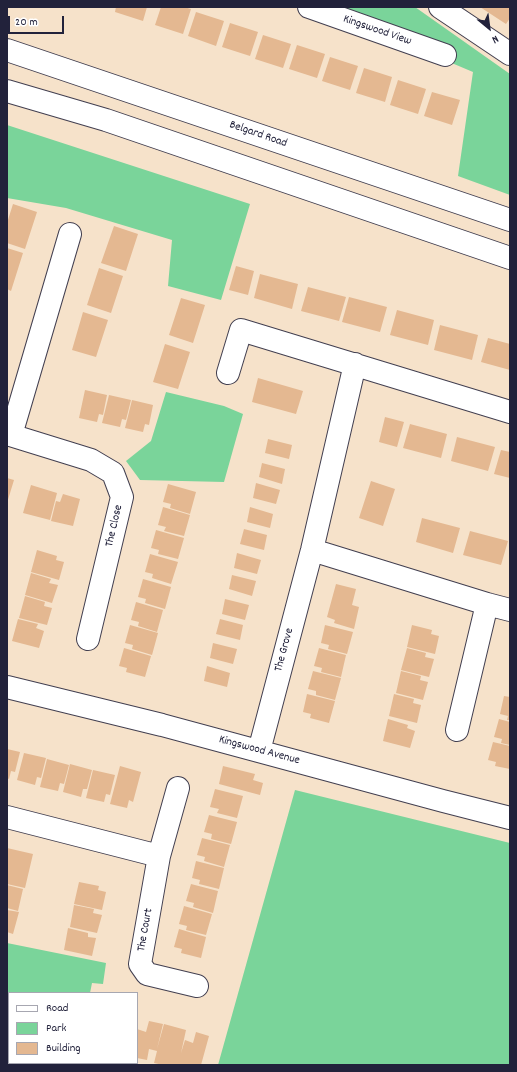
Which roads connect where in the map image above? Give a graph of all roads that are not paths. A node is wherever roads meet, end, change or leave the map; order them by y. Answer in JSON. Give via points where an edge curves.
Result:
{"nodes":[{"id":1,"x":309,"y":7,"type":"edge"},
{"id":2,"x":440,"y":7,"type":"edge"},
{"id":3,"x":7,"y":50,"type":"edge"},
{"id":4,"x":510,"y":54,"type":"edge"},
{"id":5,"x":446,"y":55,"type":"dead end"},
{"id":6,"x":7,"y":91,"type":"edge"},
{"id":7,"x":510,"y":220,"type":"edge"},
{"id":8,"x":70,"y":234,"type":"dead end"},
{"id":9,"x":510,"y":258,"type":"edge"},
{"id":10,"x":355,"y":364,"type":"junction"},
{"id":11,"x":228,"y":373,"type":"dead end"},
{"id":12,"x":510,"y":412,"type":"edge"},
{"id":13,"x":9,"y":435,"type":"edge"},
{"id":14,"x":312,"y":550,"type":"junction"},
{"id":15,"x":487,"y":604,"type":"junction"},
{"id":16,"x":510,"y":610,"type":"edge"},
{"id":17,"x":88,"y":640,"type":"dead end"},
{"id":18,"x":7,"y":687,"type":"edge"},
{"id":19,"x":457,"y":730,"type":"dead end"},
{"id":20,"x":259,"y":751,"type":"junction"},
{"id":21,"x":178,"y":788,"type":"dead end"},
{"id":22,"x":7,"y":817,"type":"edge"},
{"id":23,"x":510,"y":818,"type":"edge"},
{"id":24,"x":159,"y":856,"type":"junction"},
{"id":25,"x":197,"y":986,"type":"dead end"}],
"edges":[{"from":1,"to":5,"type":"street","name":"Kingswood View"},
{"from":2,"to":4,"type":"street"},
{"from":3,"to":7,"type":"street","name":"Belgard Road"},
{"from":6,"to":9,"type":"street","via":[[106,120]]},
{"from":8,"to":13,"type":"street","name":"The Close"},
{"from":10,"to":11,"type":"street","via":[[241,330]]},
{"from":10,"to":12,"type":"street"},
{"from":10,"to":14,"type":"street","name":"The Grove"},
{"from":13,"to":17,"type":"street","name":"The Close","via":[[91,460],[113,473],[122,496]]},
{"from":14,"to":15,"type":"street"},
{"from":14,"to":20,"type":"street","name":"The Grove"},
{"from":15,"to":16,"type":"street"},
{"from":15,"to":19,"type":"street"},
{"from":18,"to":20,"type":"street","name":"Kingswood Avenue"},
{"from":20,"to":23,"type":"street","name":"Kingswood Avenue"},
{"from":21,"to":24,"type":"street","name":"The Court"},
{"from":22,"to":24,"type":"street"},
{"from":24,"to":25,"type":"street","name":"The Court","via":[[140,964],[147,974]]}]}
